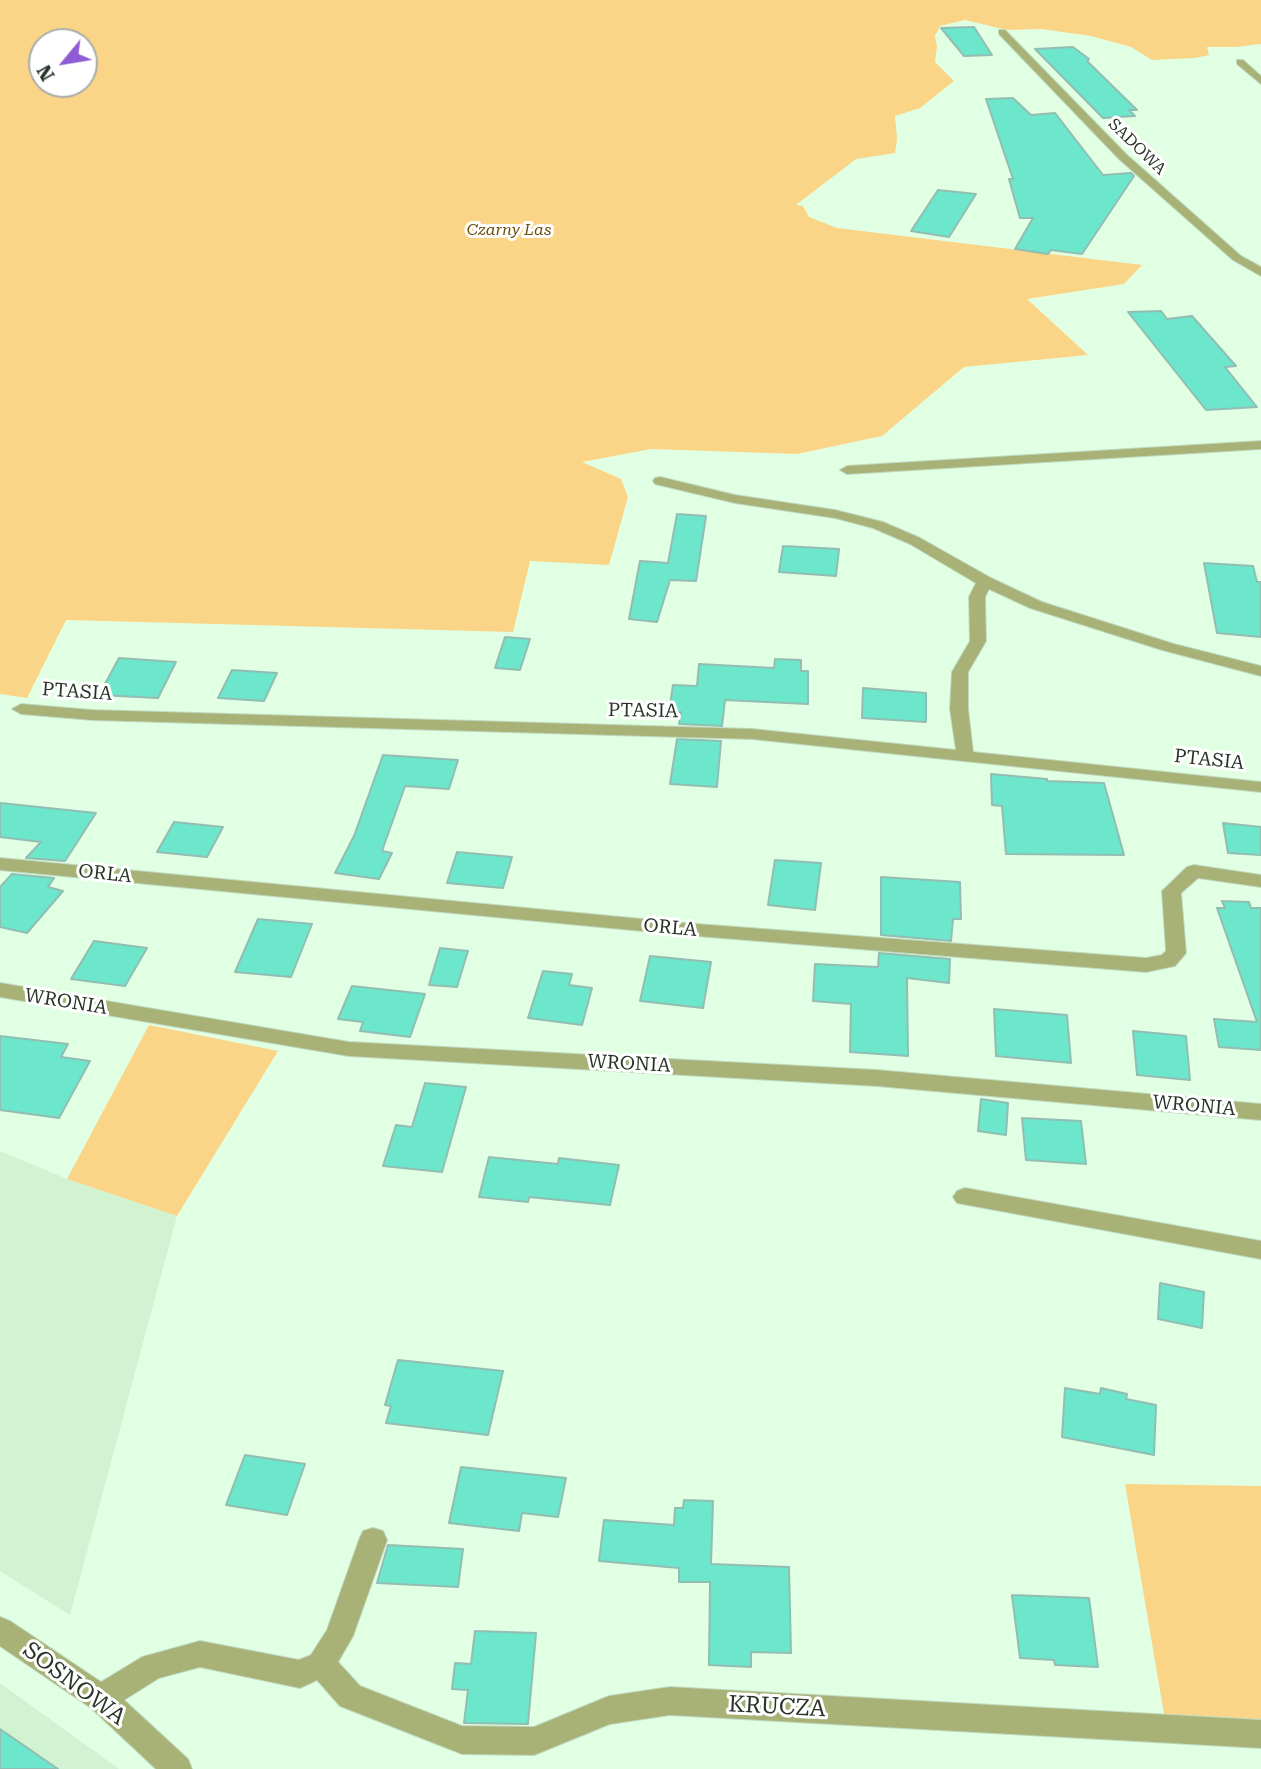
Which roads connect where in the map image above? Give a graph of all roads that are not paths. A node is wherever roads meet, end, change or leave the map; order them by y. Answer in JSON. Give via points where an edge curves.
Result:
{"nodes":[{"id":1,"x":1002,"y":33,"type":"dead end"},
{"id":2,"x":1240,"y":62,"type":"dead end"},
{"id":3,"x":1261,"y":81,"type":"edge"},
{"id":4,"x":1261,"y":272,"type":"edge"},
{"id":5,"x":1261,"y":445,"type":"edge"},
{"id":6,"x":847,"y":470,"type":"dead end"},
{"id":7,"x":660,"y":481,"type":"dead end"},
{"id":8,"x":985,"y":581,"type":"junction"},
{"id":9,"x":1261,"y":671,"type":"edge"},
{"id":10,"x":21,"y":709,"type":"dead end"},
{"id":11,"x":965,"y":755,"type":"junction"},
{"id":12,"x":1261,"y":787,"type":"edge"},
{"id":13,"x":0,"y":864,"type":"edge"},
{"id":14,"x":1261,"y":881,"type":"edge"},
{"id":15,"x":0,"y":990,"type":"edge"},
{"id":16,"x":1261,"y":1112,"type":"edge"},
{"id":17,"x":965,"y":1197,"type":"dead end"},
{"id":18,"x":1261,"y":1250,"type":"edge"},
{"id":19,"x":373,"y":1540,"type":"dead end"},
{"id":20,"x":0,"y":1630,"type":"edge"},
{"id":21,"x":321,"y":1664,"type":"junction"},
{"id":22,"x":101,"y":1698,"type":"junction"},
{"id":23,"x":1261,"y":1734,"type":"edge"},
{"id":24,"x":177,"y":1769,"type":"edge"}],
"edges":[{"from":1,"to":4,"type":"street","name":"SADOWA","via":[[1122,157],[1237,258]]},
{"from":2,"to":3,"type":"street"},
{"from":5,"to":6,"type":"street"},
{"from":7,"to":8,"type":"street","via":[[878,525],[924,545]]},
{"from":8,"to":9,"type":"street","via":[[1058,613]]},
{"from":8,"to":11,"type":"street","via":[[977,597],[978,641],[960,672]]},
{"from":10,"to":11,"type":"street","name":"PTASIA","via":[[92,715],[752,734]]},
{"from":11,"to":12,"type":"street","name":"PTASIA"},
{"from":13,"to":14,"type":"street","name":"ORLA","via":[[684,929],[1146,965],[1168,961],[1176,953],[1172,891],[1194,871]]},
{"from":15,"to":16,"type":"street","name":"WRONIA","via":[[349,1049],[877,1078]]},
{"from":17,"to":18,"type":"street"},
{"from":19,"to":21,"type":"street","via":[[339,1636]]},
{"from":20,"to":22,"type":"street","name":"SOSNOWA"},
{"from":21,"to":22,"type":"street","via":[[300,1674],[200,1654],[152,1666]]},
{"from":21,"to":23,"type":"street","name":"KRUCZA","via":[[349,1696],[461,1740],[534,1741],[609,1710],[670,1701]]},
{"from":22,"to":24,"type":"street","name":"SOSNOWA"}]}
